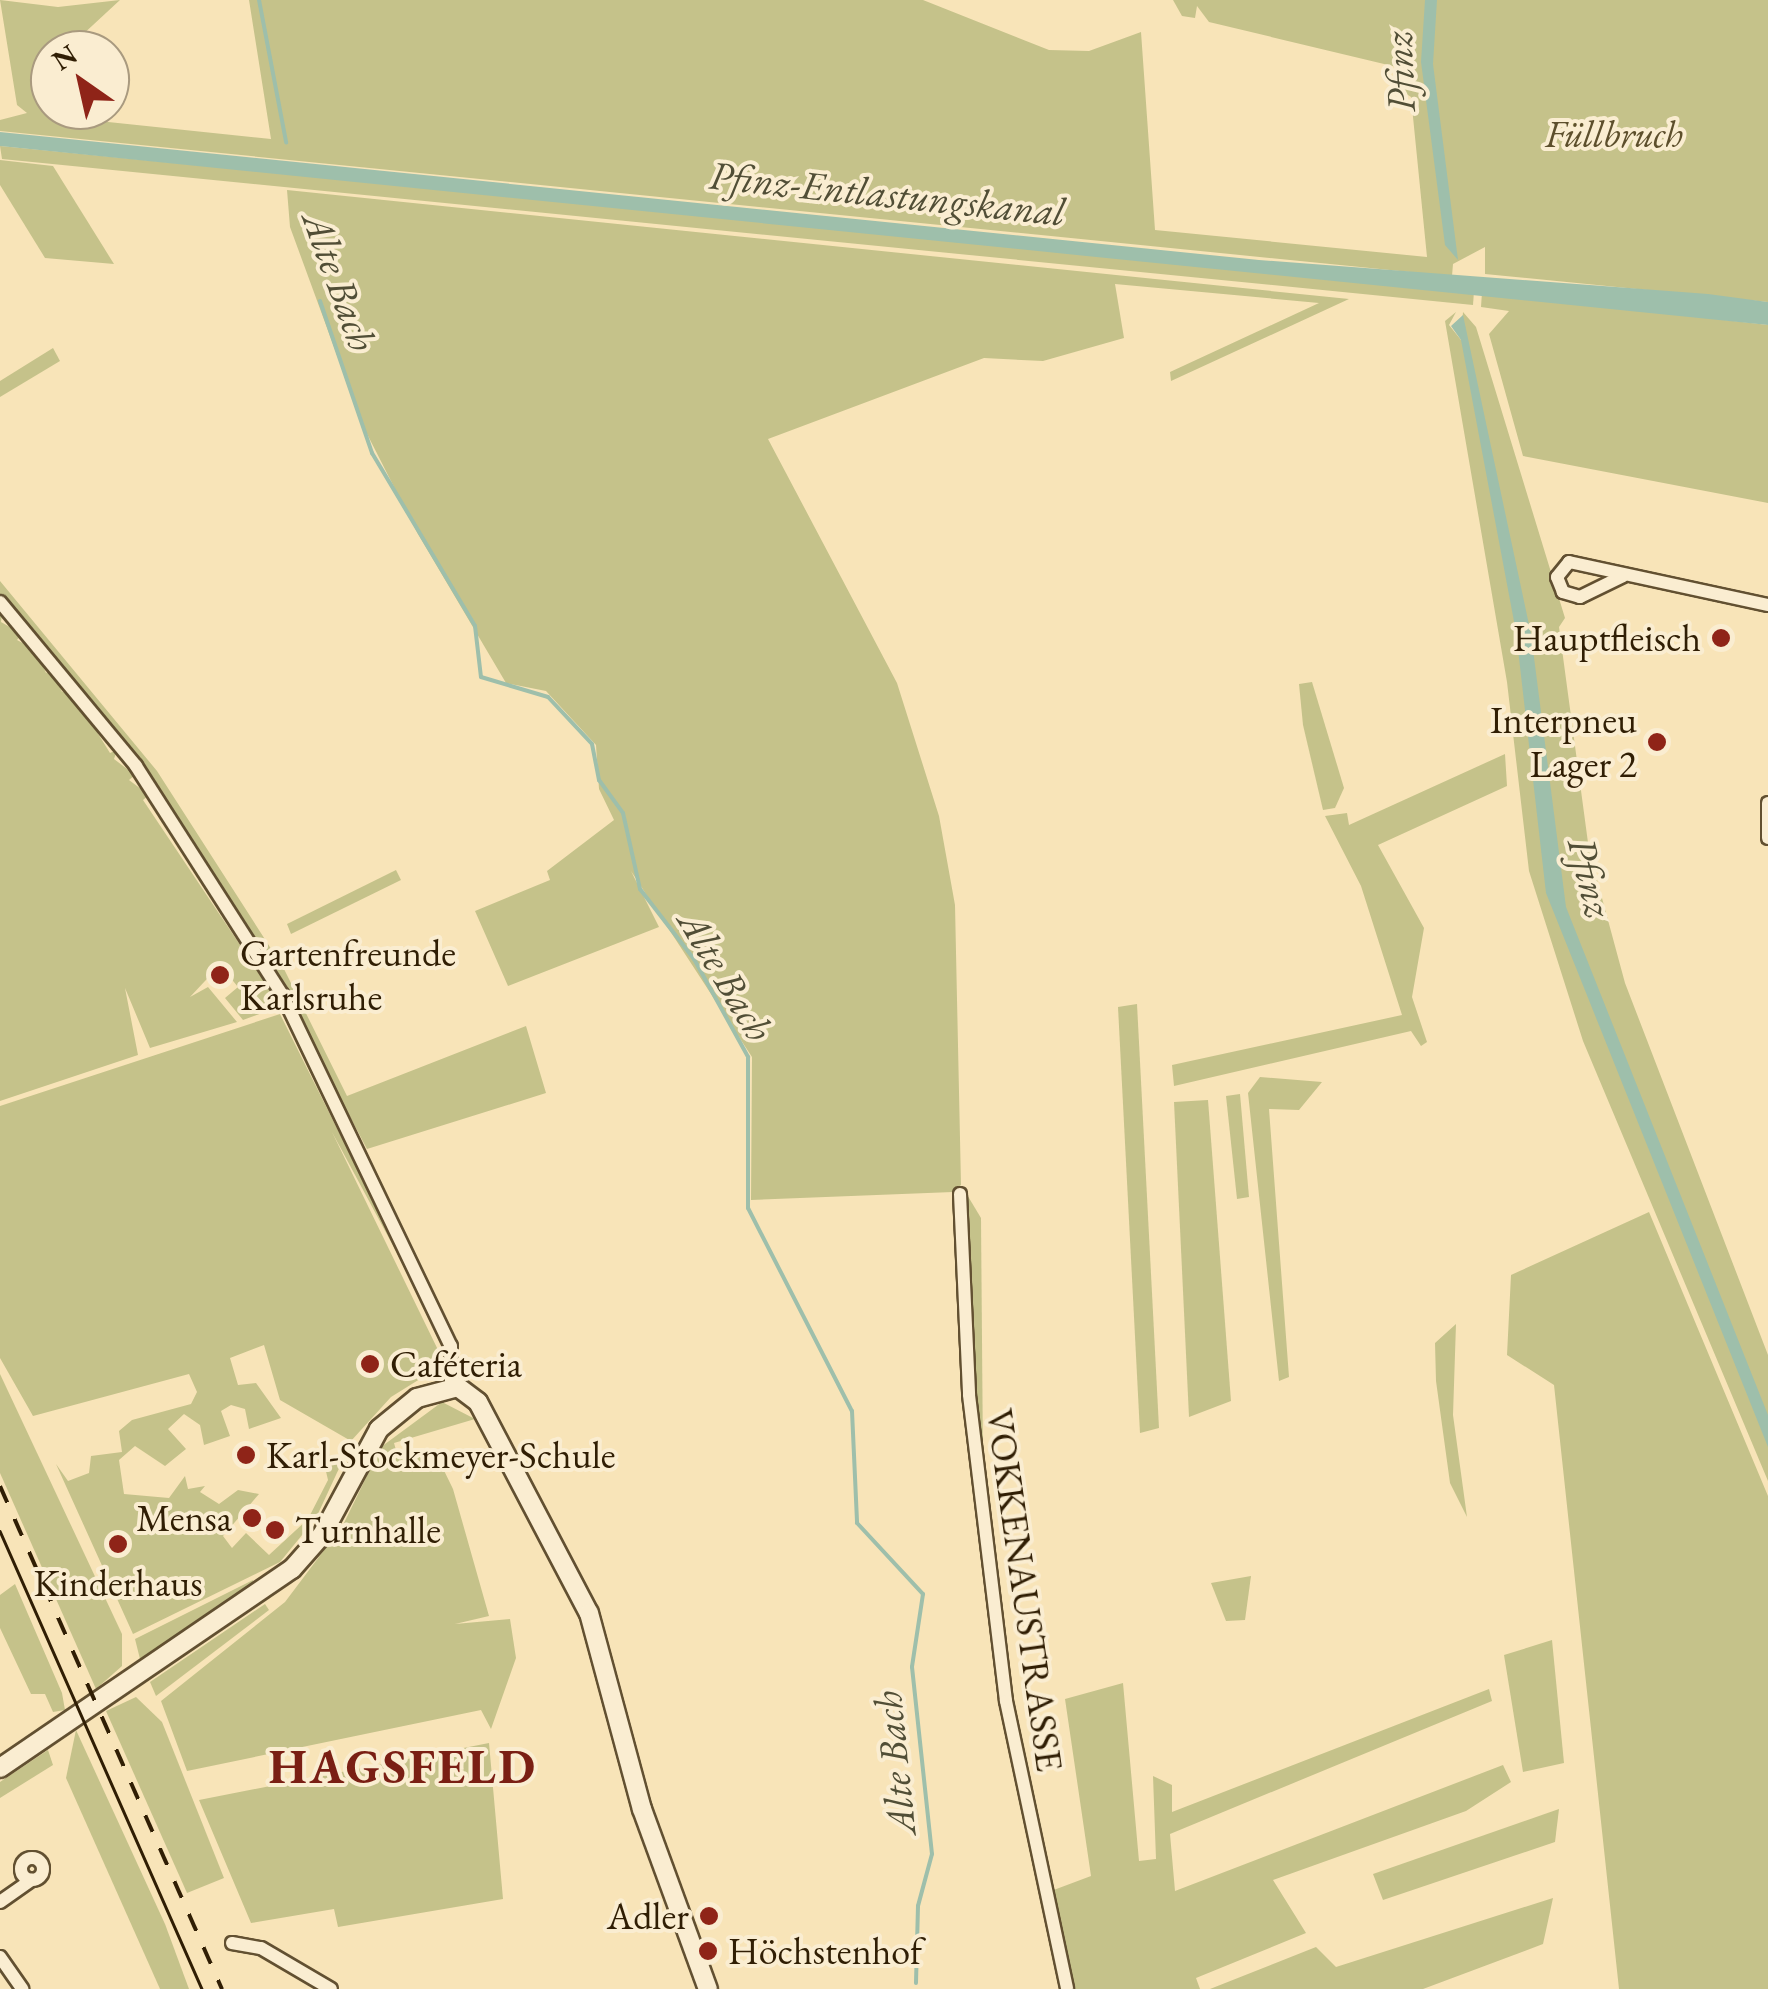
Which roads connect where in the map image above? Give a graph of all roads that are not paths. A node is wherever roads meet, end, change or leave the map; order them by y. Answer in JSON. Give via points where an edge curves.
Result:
{"nodes":[{"id":1,"x":1623,"y":576,"type":"junction"},
{"id":2,"x":0,"y":602,"type":"edge"},
{"id":3,"x":1768,"y":605,"type":"edge"},
{"id":4,"x":1768,"y":803,"type":"edge"},
{"id":5,"x":1768,"y":838,"type":"edge"},
{"id":6,"x":960,"y":1194,"type":"dead end"},
{"id":7,"x":451,"y":1386,"type":"junction"},
{"id":8,"x":0,"y":1768,"type":"edge"},
{"id":9,"x":32,"y":1880,"type":"dead end"},
{"id":10,"x":0,"y":1902,"type":"edge"},
{"id":11,"x":232,"y":1944,"type":"dead end"},
{"id":12,"x":0,"y":1957,"type":"edge"},
{"id":13,"x":22,"y":1989,"type":"edge"},
{"id":14,"x":331,"y":1989,"type":"edge"},
{"id":15,"x":708,"y":1989,"type":"edge"},
{"id":16,"x":1067,"y":1989,"type":"edge"}],
"edges":[{"from":1,"to":1,"type":"street","via":[[1588,592],[1564,592],[1564,565]]},
{"from":1,"to":3,"type":"street"},
{"from":2,"to":7,"type":"street","via":[[136,766],[282,994],[450,1346]]},
{"from":4,"to":5,"type":"street"},
{"from":6,"to":16,"type":"street","name":"VOKKENAUSTRASSE","via":[[970,1412],[1006,1701]]},
{"from":7,"to":8,"type":"main road","via":[[417,1398],[379,1429],[322,1535],[292,1569]]},
{"from":7,"to":15,"type":"main road","via":[[478,1402],[589,1613],[642,1809]]},
{"from":9,"to":10,"type":"street"},
{"from":11,"to":14,"type":"street","via":[[262,1948]]},
{"from":12,"to":13,"type":"street"}]}
